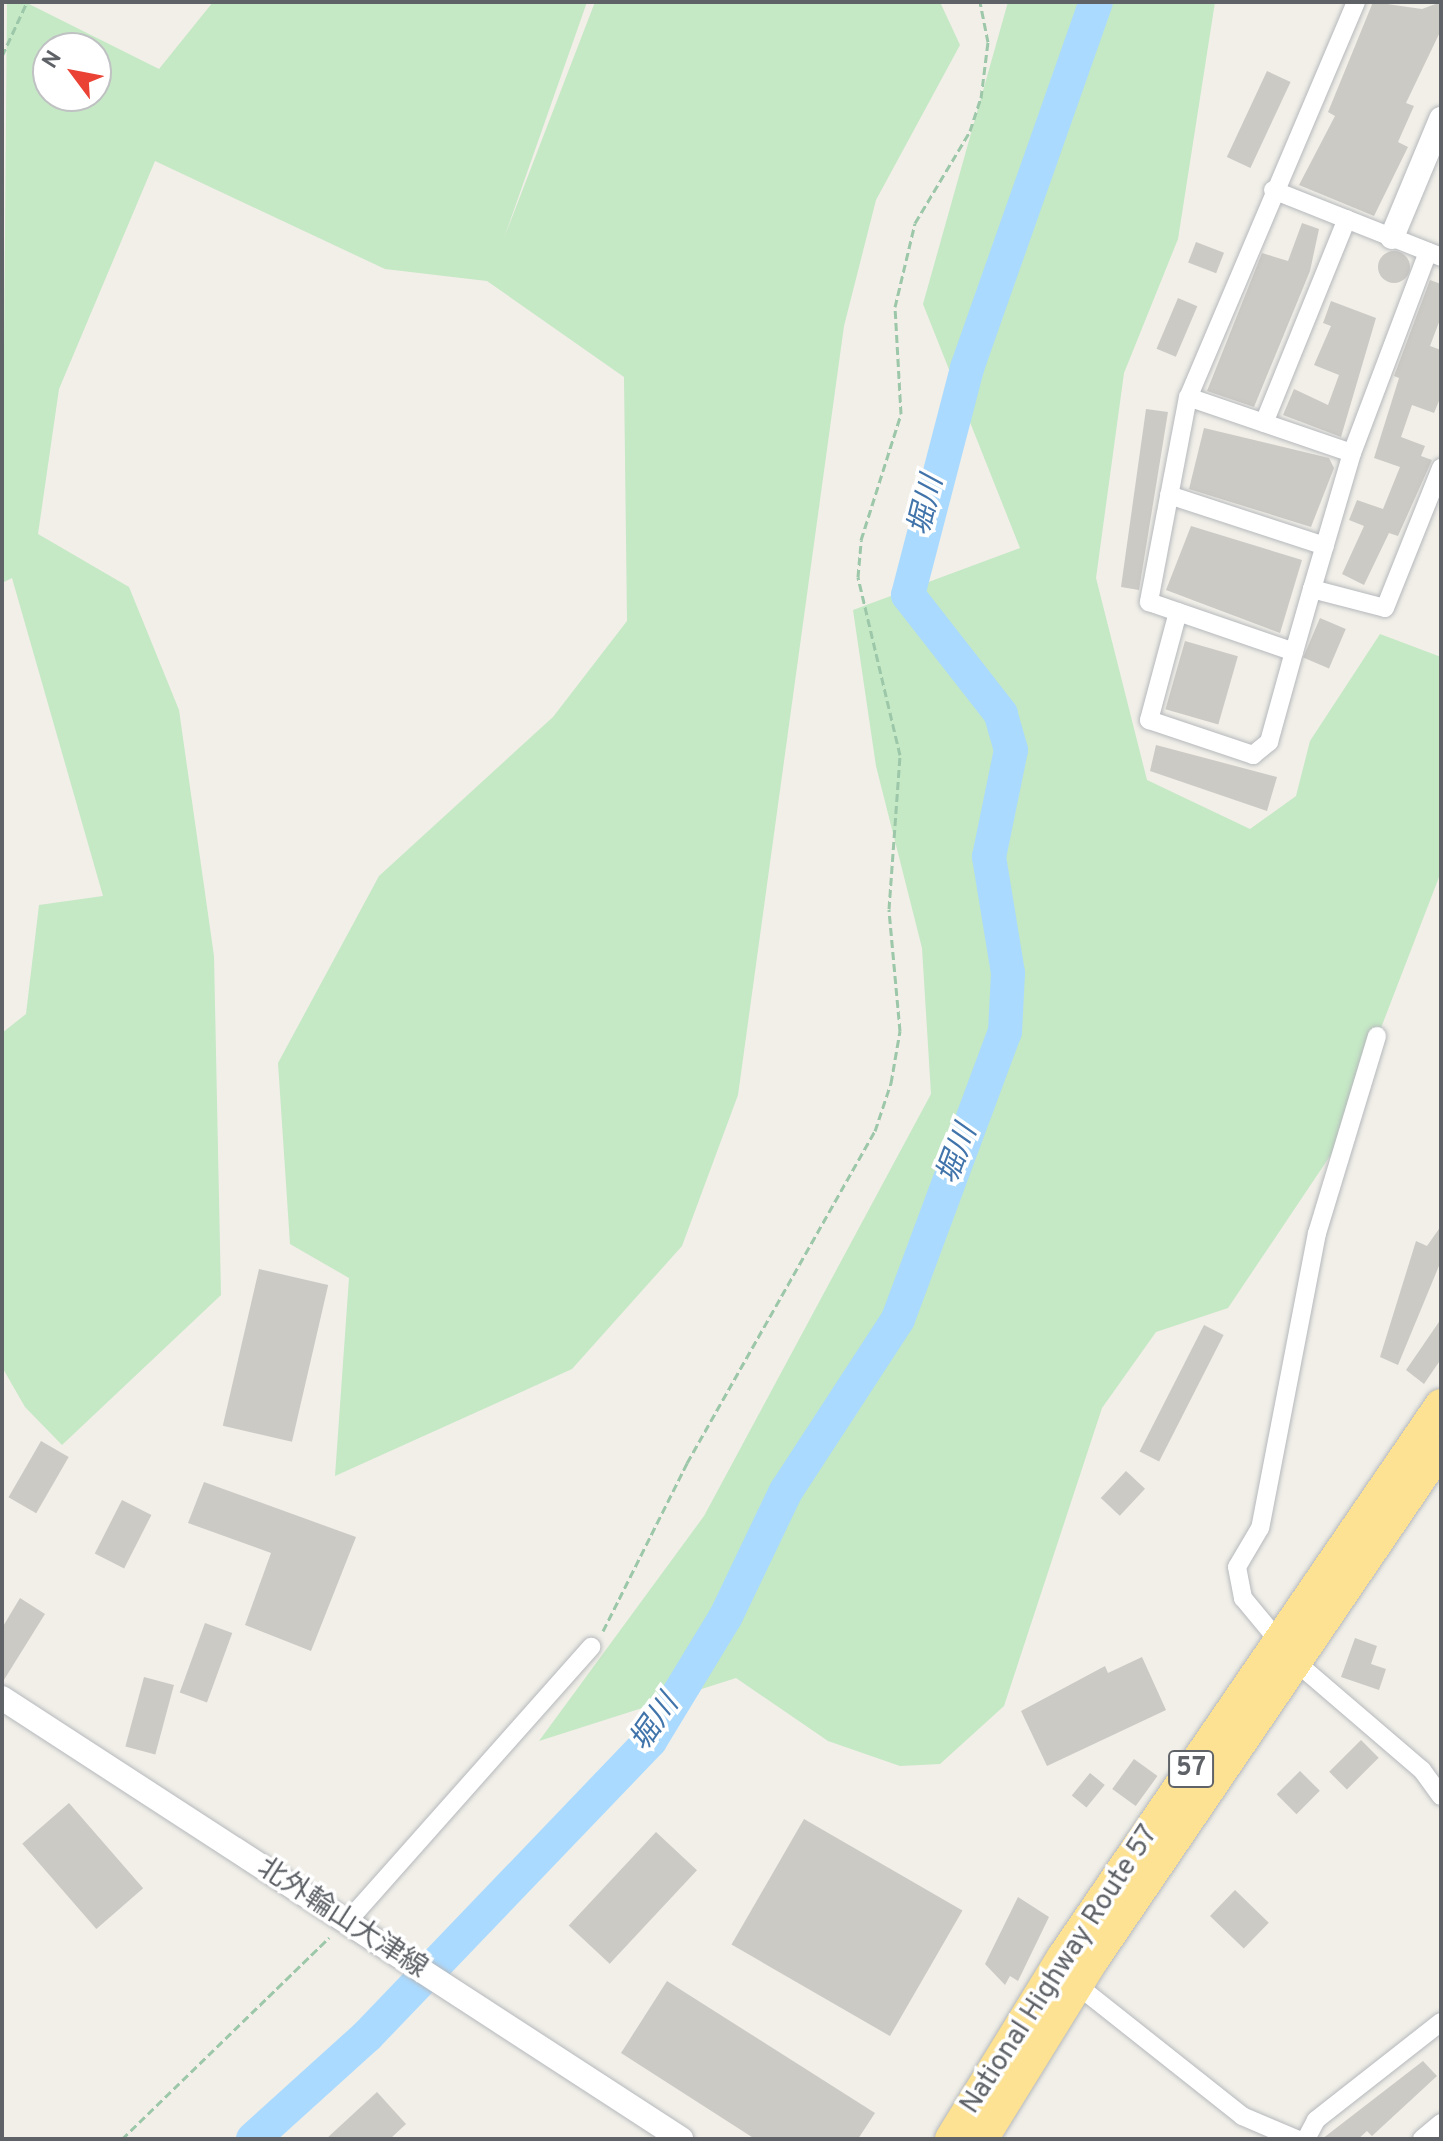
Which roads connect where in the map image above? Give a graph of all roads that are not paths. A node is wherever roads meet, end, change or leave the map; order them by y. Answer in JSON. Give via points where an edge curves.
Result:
{"nodes":[{"id":1,"x":1356,"y":2,"type":"edge"},
{"id":2,"x":1441,"y":119,"type":"edge"},
{"id":3,"x":1273,"y":190,"type":"junction"},
{"id":4,"x":1347,"y":219,"type":"junction"},
{"id":5,"x":1392,"y":237,"type":"junction"},
{"id":6,"x":1435,"y":255,"type":"edge"},
{"id":7,"x":1188,"y":397,"type":"junction"},
{"id":8,"x":1264,"y":423,"type":"junction"},
{"id":9,"x":1352,"y":453,"type":"junction"},
{"id":10,"x":1441,"y":468,"type":"edge"},
{"id":11,"x":1169,"y":495,"type":"junction"},
{"id":12,"x":1325,"y":546,"type":"junction"},
{"id":13,"x":1312,"y":589,"type":"junction"},
{"id":14,"x":1178,"y":612,"type":"junction"},
{"id":15,"x":1294,"y":652,"type":"junction"},
{"id":16,"x":1377,"y":1036,"type":"dead end"},
{"id":17,"x":1441,"y":1405,"type":"edge"},
{"id":18,"x":1441,"y":1448,"type":"edge"},
{"id":19,"x":591,"y":1647,"type":"road end"},
{"id":20,"x":1288,"y":1651,"type":"junction"},
{"id":21,"x":2,"y":1698,"type":"edge"},
{"id":22,"x":1441,"y":1796,"type":"edge"},
{"id":23,"x":347,"y":1922,"type":"junction"},
{"id":24,"x":1077,"y":1985,"type":"junction"},
{"id":25,"x":1441,"y":2022,"type":"edge"},
{"id":26,"x":1441,"y":2123,"type":"edge"},
{"id":27,"x":681,"y":2139,"type":"edge"},
{"id":28,"x":951,"y":2139,"type":"edge"},
{"id":29,"x":982,"y":2139,"type":"edge"},
{"id":30,"x":1296,"y":2139,"type":"edge"},
{"id":31,"x":1306,"y":2139,"type":"edge"},
{"id":32,"x":1422,"y":2139,"type":"edge"}],
"edges":[{"from":1,"to":3,"type":"street"},
{"from":2,"to":5,"type":"main road"},
{"from":3,"to":4,"type":"street"},
{"from":3,"to":7,"type":"street"},
{"from":4,"to":5,"type":"street"},
{"from":4,"to":8,"type":"street"},
{"from":5,"to":6,"type":"street"},
{"from":6,"to":9,"type":"street"},
{"from":7,"to":8,"type":"street"},
{"from":7,"to":11,"type":"street"},
{"from":8,"to":9,"type":"street"},
{"from":9,"to":12,"type":"street"},
{"from":10,"to":13,"type":"street","via":[[1391,603],[1385,608]]},
{"from":11,"to":12,"type":"street"},
{"from":11,"to":14,"type":"street","via":[[1149,602]]},
{"from":12,"to":13,"type":"street"},
{"from":13,"to":15,"type":"street"},
{"from":14,"to":15,"type":"street"},
{"from":14,"to":15,"type":"street","via":[[1149,720],[1253,755],[1269,742]]},
{"from":16,"to":20,"type":"street","via":[[1317,1233],[1260,1528],[1237,1567],[1243,1598]]},
{"from":17,"to":20,"type":"highway","name":"National Highway Route 57","number":"57"},
{"from":18,"to":20,"type":"highway","name":"National Highway Route 57","number":"57"},
{"from":19,"to":23,"type":"street"},
{"from":20,"to":22,"type":"street","via":[[1422,1770]]},
{"from":20,"to":24,"type":"highway","name":"National Highway Route 57","number":"57"},
{"from":20,"to":28,"type":"highway","name":"National Highway Route 57","number":"57","via":[[1063,1957]]},
{"from":21,"to":23,"type":"main road","name":"北外輪山大津線"},
{"from":23,"to":27,"type":"main road","name":"北外輪山大津線"},
{"from":24,"to":29,"type":"highway","name":"National Highway Route 57","number":"57"},
{"from":24,"to":30,"type":"street","via":[[1242,2116]]},
{"from":25,"to":31,"type":"street","via":[[1316,2120]]},
{"from":26,"to":32,"type":"street"}]}
